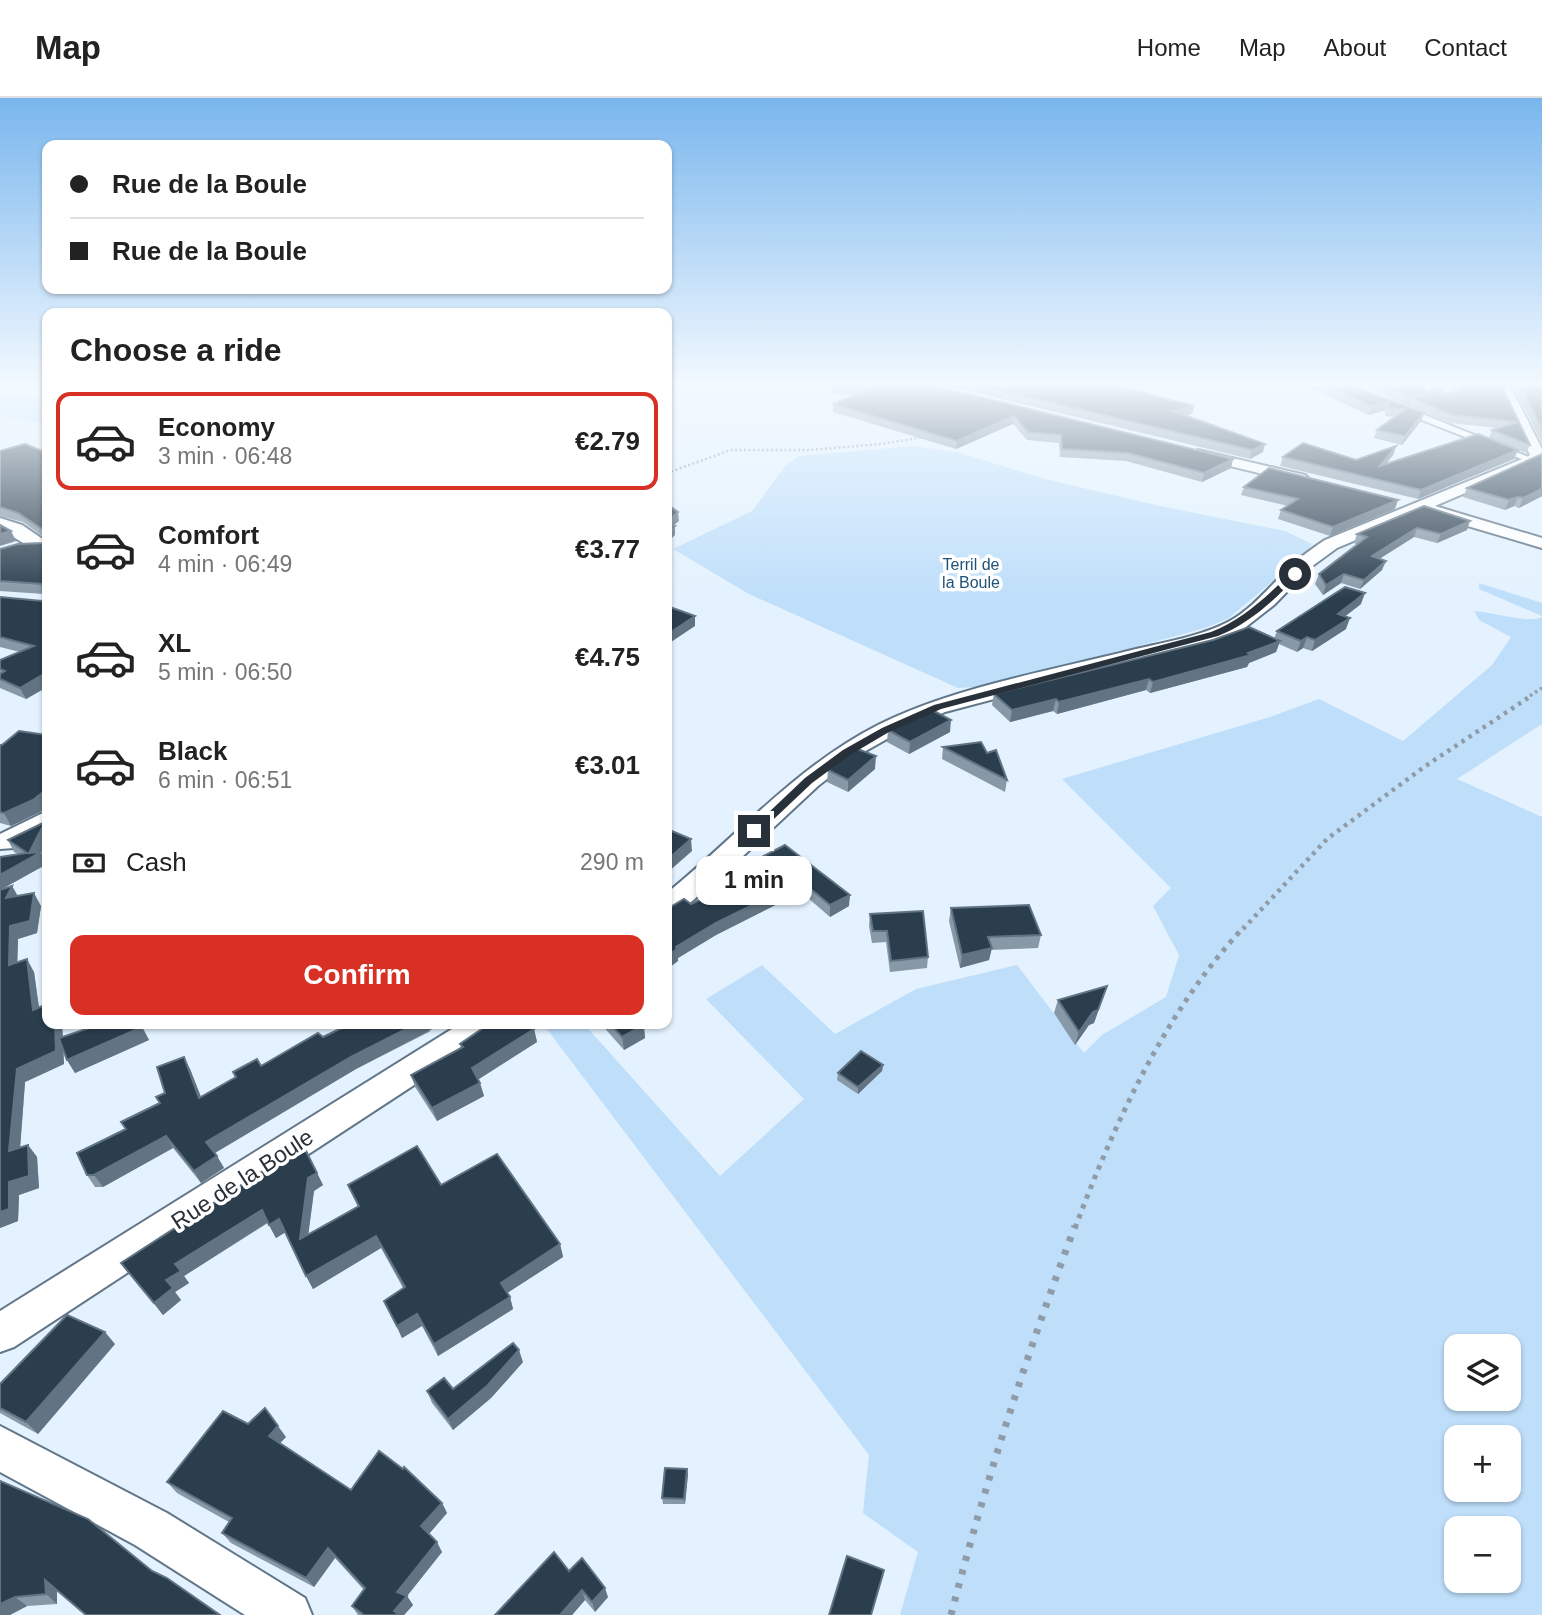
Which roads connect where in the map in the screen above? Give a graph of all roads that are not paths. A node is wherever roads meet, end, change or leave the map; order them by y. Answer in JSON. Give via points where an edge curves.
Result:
{"nodes":[{"id":1,"x":1211,"y":457,"type":"edge"},
{"id":2,"x":1524,"y":457,"type":"edge"},
{"id":3,"x":1537,"y":457,"type":"edge"},
{"id":4,"x":1532,"y":460,"type":"junction"},
{"id":5,"x":1311,"y":481,"type":"edge"},
{"id":6,"x":1390,"y":500,"type":"edge"},
{"id":7,"x":1416,"y":506,"type":"junction"},
{"id":8,"x":0,"y":523,"type":"edge"},
{"id":9,"x":1542,"y":543,"type":"edge"},
{"id":10,"x":42,"y":545,"type":"edge"},
{"id":11,"x":42,"y":546,"type":"edge"},
{"id":12,"x":10,"y":551,"type":"edge"},
{"id":13,"x":42,"y":822,"type":"edge"},
{"id":14,"x":2,"y":843,"type":"edge"},
{"id":15,"x":672,"y":903,"type":"edge"},
{"id":16,"x":476,"y":1029,"type":"edge"},
{"id":17,"x":0,"y":1333,"type":"edge"},
{"id":18,"x":0,"y":1448,"type":"edge"},
{"id":19,"x":288,"y":1615,"type":"edge"}],
"edges":[{"from":1,"to":5,"type":"street"},
{"from":2,"to":4,"type":"lane"},
{"from":3,"to":4,"type":"street"},
{"from":4,"to":7,"type":"street"},
{"from":6,"to":7,"type":"street"},
{"from":7,"to":9,"type":"street"},
{"from":7,"to":15,"type":"street","via":[[1331,544],[1235,626],[937,707],[886,730],[808,781]]},
{"from":8,"to":10,"type":"street"},
{"from":11,"to":12,"type":"street"},
{"from":13,"to":14,"type":"street"},
{"from":16,"to":17,"type":"street","name":"Rue de la Boule"},
{"from":18,"to":19,"type":"street","via":[[151,1530]]}]}
